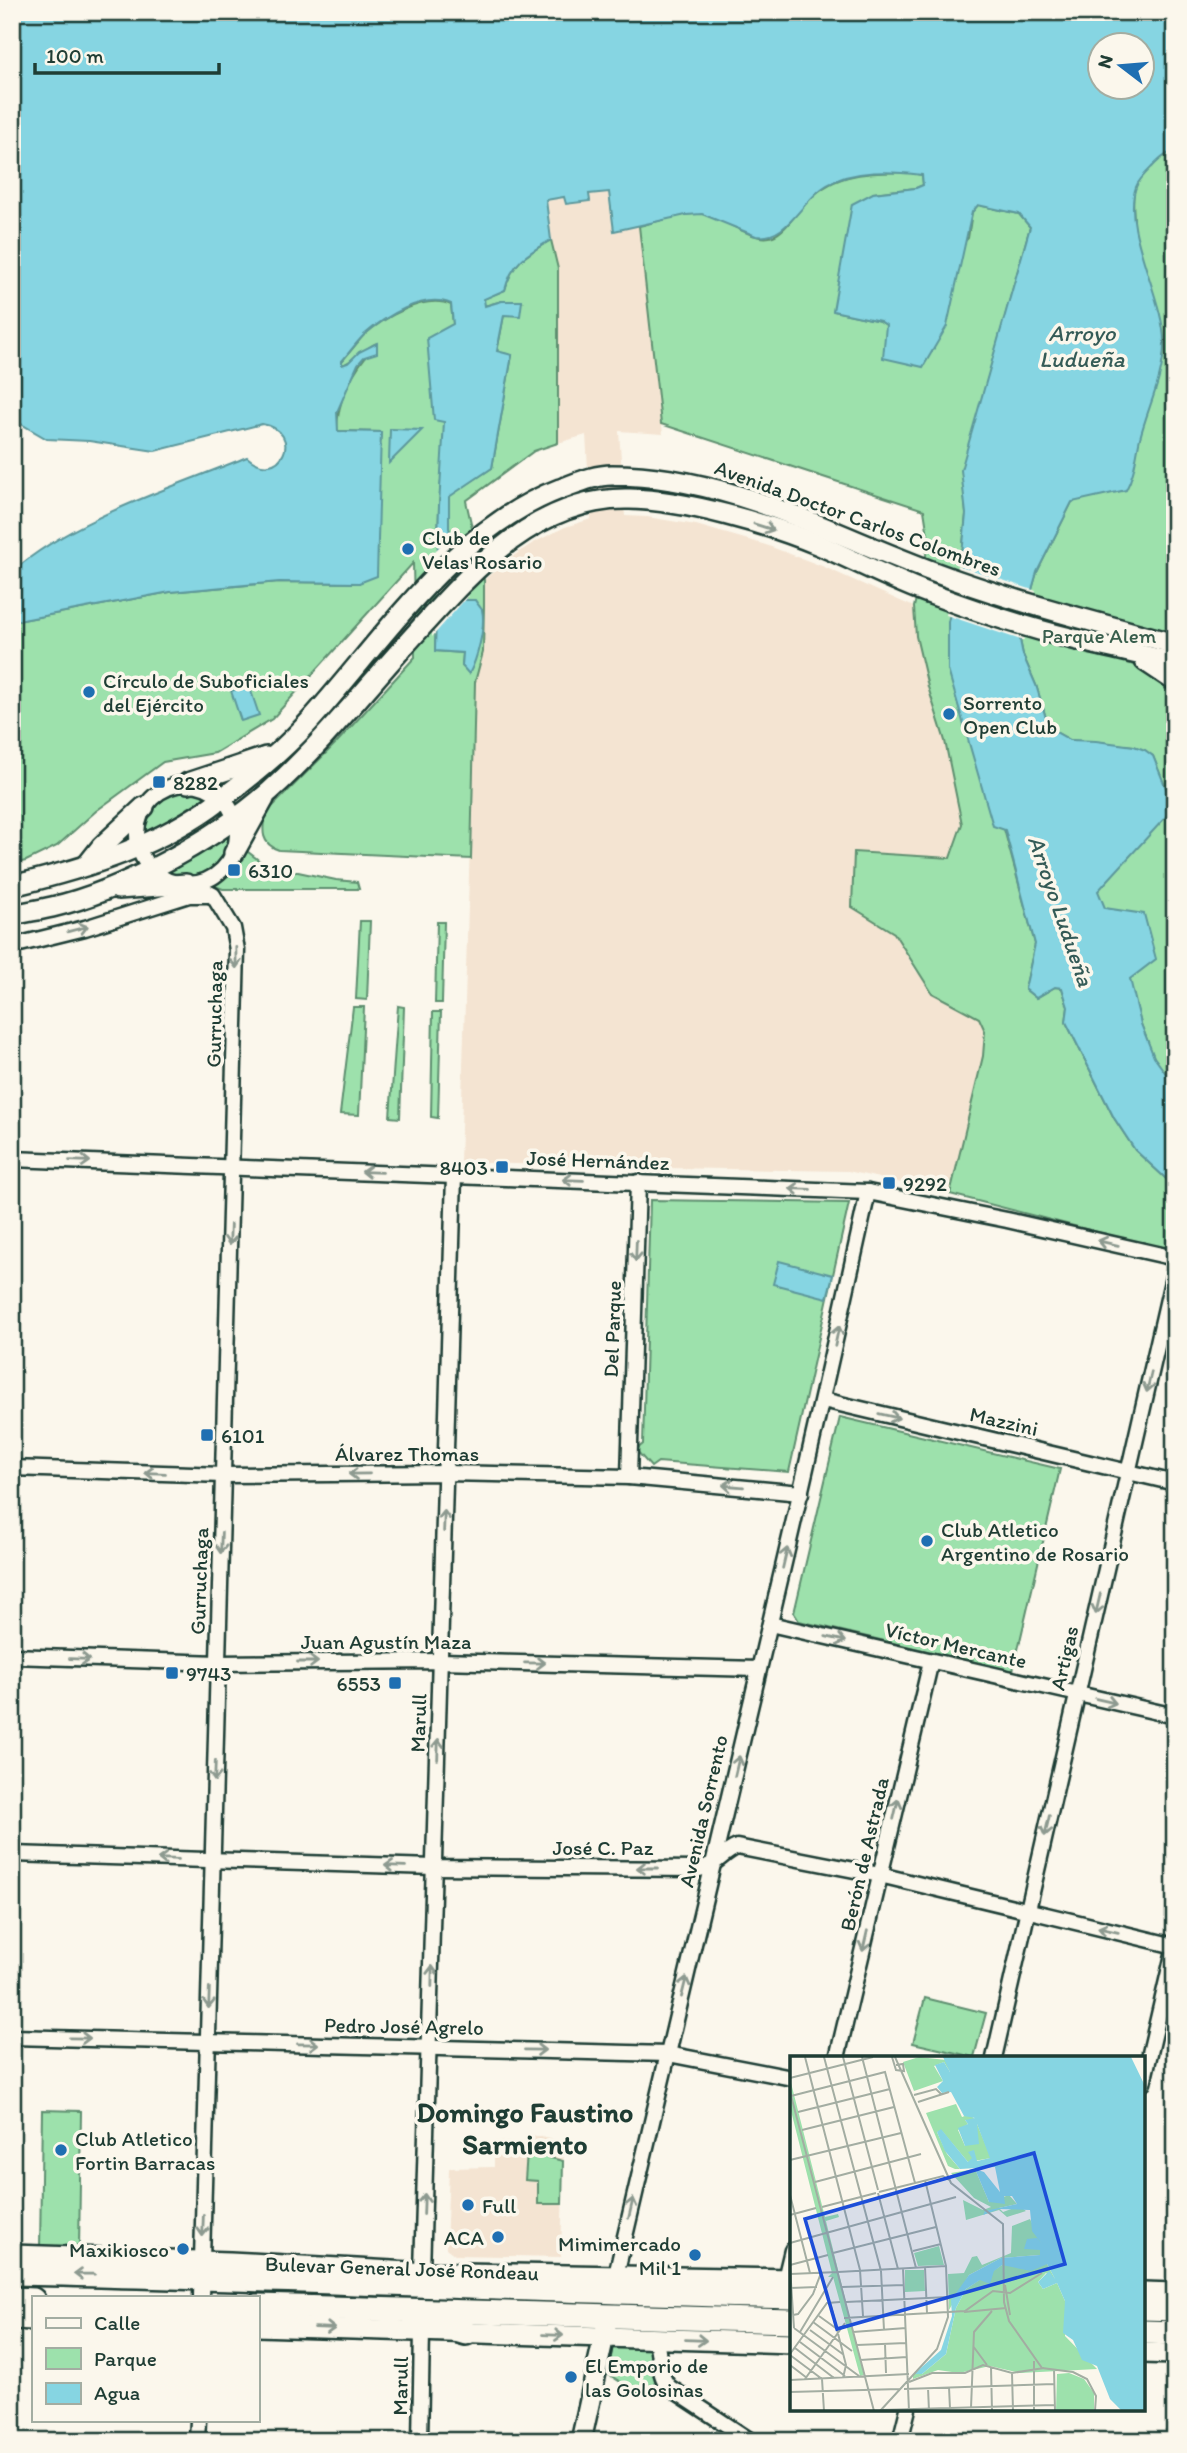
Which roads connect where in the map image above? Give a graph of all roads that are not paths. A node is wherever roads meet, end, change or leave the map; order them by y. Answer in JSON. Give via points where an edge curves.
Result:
{"nodes":[{"id":1,"x":1175,"y":644,"type":"edge"},
{"id":2,"x":1129,"y":651,"type":"junction"},
{"id":3,"x":1175,"y":663,"type":"edge"},
{"id":4,"x":1175,"y":681,"type":"edge"},
{"id":5,"x":274,"y":755,"type":"junction"},
{"id":6,"x":188,"y":783,"type":"junction"},
{"id":7,"x":267,"y":793,"type":"junction"},
{"id":8,"x":223,"y":798,"type":"junction"},
{"id":9,"x":144,"y":807,"type":"junction"},
{"id":10,"x":235,"y":817,"type":"junction"},
{"id":11,"x":138,"y":848,"type":"junction"},
{"id":12,"x":234,"y":853,"type":"junction"},
{"id":13,"x":87,"y":865,"type":"junction"},
{"id":14,"x":150,"y":868,"type":"junction"},
{"id":15,"x":12,"y":886,"type":"edge"},
{"id":16,"x":194,"y":886,"type":"junction"},
{"id":17,"x":103,"y":890,"type":"junction"},
{"id":18,"x":21,"y":913,"type":"edge"},
{"id":19,"x":12,"y":925,"type":"edge"},
{"id":20,"x":12,"y":946,"type":"edge"},
{"id":21,"x":12,"y":1159,"type":"edge"},
{"id":22,"x":231,"y":1166,"type":"junction"},
{"id":23,"x":454,"y":1175,"type":"junction"},
{"id":24,"x":638,"y":1182,"type":"junction"},
{"id":25,"x":868,"y":1192,"type":"junction"},
{"id":26,"x":1175,"y":1258,"type":"edge"},
{"id":27,"x":1175,"y":1268,"type":"edge"},
{"id":28,"x":823,"y":1400,"type":"junction"},
{"id":29,"x":12,"y":1468,"type":"edge"},
{"id":30,"x":1128,"y":1472,"type":"junction"},
{"id":31,"x":446,"y":1473,"type":"junction"},
{"id":32,"x":223,"y":1475,"type":"junction"},
{"id":33,"x":629,"y":1477,"type":"junction"},
{"id":34,"x":1175,"y":1483,"type":"edge"},
{"id":35,"x":801,"y":1493,"type":"junction"},
{"id":36,"x":770,"y":1624,"type":"junction"},
{"id":37,"x":12,"y":1656,"type":"edge"},
{"id":38,"x":440,"y":1661,"type":"junction"},
{"id":39,"x":931,"y":1661,"type":"junction"},
{"id":40,"x":218,"y":1663,"type":"junction"},
{"id":41,"x":759,"y":1669,"type":"junction"},
{"id":42,"x":1077,"y":1694,"type":"junction"},
{"id":43,"x":1175,"y":1716,"type":"edge"},
{"id":44,"x":12,"y":1854,"type":"edge"},
{"id":45,"x":213,"y":1861,"type":"junction"},
{"id":46,"x":715,"y":1864,"type":"junction"},
{"id":47,"x":434,"y":1867,"type":"junction"},
{"id":48,"x":880,"y":1875,"type":"junction"},
{"id":49,"x":1028,"y":1910,"type":"junction"},
{"id":50,"x":1175,"y":1946,"type":"edge"},
{"id":51,"x":12,"y":2037,"type":"edge"},
{"id":52,"x":208,"y":2042,"type":"junction"},
{"id":53,"x":430,"y":2048,"type":"junction"},
{"id":54,"x":668,"y":2053,"type":"junction"},
{"id":55,"x":837,"y":2056,"type":"edge"},
{"id":56,"x":994,"y":2056,"type":"edge"},
{"id":57,"x":1145,"y":2074,"type":"edge"},
{"id":58,"x":790,"y":2078,"type":"edge"},
{"id":59,"x":12,"y":2255,"type":"edge"},
{"id":60,"x":416,"y":2272,"type":"junction"},
{"id":61,"x":12,"y":2273,"type":"edge"},
{"id":62,"x":201,"y":2278,"type":"edge"},
{"id":63,"x":789,"y":2285,"type":"edge"},
{"id":64,"x":474,"y":2289,"type":"junction"},
{"id":65,"x":1145,"y":2292,"type":"edge"},
{"id":66,"x":1175,"y":2293,"type":"edge"},
{"id":67,"x":12,"y":2299,"type":"edge"},
{"id":68,"x":32,"y":2300,"type":"edge"},
{"id":69,"x":610,"y":2305,"type":"junction"},
{"id":70,"x":259,"y":2306,"type":"edge"},
{"id":71,"x":1145,"y":2308,"type":"edge"},
{"id":72,"x":382,"y":2309,"type":"junction"},
{"id":73,"x":1175,"y":2309,"type":"edge"},
{"id":74,"x":12,"y":2319,"type":"edge"},
{"id":75,"x":32,"y":2320,"type":"edge"},
{"id":76,"x":790,"y":2321,"type":"edge"},
{"id":77,"x":259,"y":2326,"type":"edge"},
{"id":78,"x":422,"y":2331,"type":"junction"},
{"id":79,"x":466,"y":2333,"type":"junction"},
{"id":80,"x":1175,"y":2333,"type":"edge"},
{"id":81,"x":655,"y":2339,"type":"junction"},
{"id":82,"x":790,"y":2343,"type":"edge"},
{"id":83,"x":1145,"y":2346,"type":"edge"},
{"id":84,"x":1145,"y":2346,"type":"edge"},
{"id":85,"x":1145,"y":2346,"type":"edge"},
{"id":86,"x":1175,"y":2354,"type":"edge"},
{"id":87,"x":1175,"y":2365,"type":"edge"},
{"id":88,"x":908,"y":2411,"type":"edge"},
{"id":89,"x":198,"y":2422,"type":"edge"},
{"id":90,"x":197,"y":2441,"type":"edge"},
{"id":91,"x":420,"y":2441,"type":"edge"},
{"id":92,"x":581,"y":2441,"type":"edge"},
{"id":93,"x":751,"y":2441,"type":"edge"},
{"id":94,"x":901,"y":2441,"type":"edge"}],
"edges":[{"from":1,"to":5,"type":"main road","name":"Avenida Doctor Carlos Colombres","via":[[955,580],[820,524],[701,485],[606,475],[519,509],[466,547]]},
{"from":2,"to":3,"type":"main road","name":"Avenida Doctor Carlos Colombres"},
{"from":2,"to":4,"type":"main road"},
{"from":7,"to":2,"type":"main road","name":"Avenida Doctor Carlos Colombres","one_way":true,"via":[[495,551],[552,516],[609,499],[698,509],[815,544],[968,607]]},
{"from":5,"to":6,"type":"main road"},
{"from":5,"to":8,"type":"main road","name":"Avenida Doctor Carlos Colombres"},
{"from":6,"to":8,"type":"street"},
{"from":6,"to":9,"type":"street","via":[[169,786]]},
{"from":7,"to":10,"type":"main road","name":"Avenida Doctor Carlos Colombres"},
{"from":7,"to":12,"type":"main road"},
{"from":8,"to":10,"type":"street"},
{"from":8,"to":11,"type":"main road","name":"Avenida Doctor Carlos Colombres"},
{"from":9,"to":11,"type":"street","via":[[138,820]]},
{"from":9,"to":13,"type":"main road"},
{"from":10,"to":12,"type":"street"},
{"from":10,"to":14,"type":"main road","name":"Avenida Doctor Carlos Colombres"},
{"from":11,"to":13,"type":"main road","name":"Avenida Doctor Carlos Colombres"},
{"from":11,"to":14,"type":"street"},
{"from":12,"to":16,"type":"street","via":[[227,864]]},
{"from":13,"to":15,"type":"main road","name":"Avenida Doctor Carlos Colombres"},
{"from":14,"to":16,"type":"street","name":"Gurruchaga","via":[[166,880]]},
{"from":14,"to":17,"type":"main road","name":"Avenida Doctor Carlos Colombres"},
{"from":16,"to":17,"type":"main road"},
{"from":20,"to":16,"type":"street","one_way":true,"via":[[85,928]]},
{"from":16,"to":22,"type":"street","name":"Gurruchaga","one_way":true,"via":[[213,895],[233,928],[237,950]]},
{"from":17,"to":18,"type":"main road","name":"Avenida Doctor Carlos Colombres"},
{"from":18,"to":19,"type":"street","via":[[18,923]]},
{"from":21,"to":22,"type":"street","name":"José Hernández","one_way":true},
{"from":23,"to":22,"type":"street","name":"José Hernández","one_way":true},
{"from":22,"to":32,"type":"street","name":"Gurruchaga","one_way":true},
{"from":24,"to":23,"type":"street","name":"José Hernández","one_way":true},
{"from":23,"to":31,"type":"street","name":"Marull"},
{"from":25,"to":24,"type":"street","name":"José Hernández","one_way":true},
{"from":24,"to":33,"type":"street","name":"Del Parque","one_way":true},
{"from":26,"to":25,"type":"street","name":"José Hernández","one_way":true},
{"from":28,"to":25,"type":"street","name":"Avenida Sorrento","one_way":true},
{"from":27,"to":30,"type":"street","name":"Artigas","one_way":true},
{"from":28,"to":30,"type":"street","name":"Mazzini","one_way":true},
{"from":28,"to":35,"type":"street","name":"Avenida Sorrento"},
{"from":32,"to":29,"type":"street","name":"Álvarez Thomas","one_way":true},
{"from":30,"to":34,"type":"street","name":"Mazzini"},
{"from":30,"to":42,"type":"street","name":"Artigas","one_way":true},
{"from":31,"to":32,"type":"street","name":"Álvarez Thomas","one_way":true},
{"from":31,"to":33,"type":"street","name":"Álvarez Thomas"},
{"from":38,"to":31,"type":"street","name":"Marull","one_way":true},
{"from":32,"to":40,"type":"street","name":"Gurruchaga","one_way":true},
{"from":35,"to":33,"type":"street","name":"Álvarez Thomas","one_way":true},
{"from":36,"to":35,"type":"street","name":"Avenida Sorrento","one_way":true},
{"from":36,"to":39,"type":"street","name":"Víctor Mercante","one_way":true},
{"from":36,"to":41,"type":"street","name":"Avenida Sorrento"},
{"from":37,"to":40,"type":"street","name":"Juan Agustín Maza","one_way":true},
{"from":40,"to":38,"type":"street","name":"Juan Agustín Maza","one_way":true},
{"from":38,"to":41,"type":"street","name":"Juan Agustín Maza","one_way":true},
{"from":47,"to":38,"type":"street","name":"Marull","one_way":true},
{"from":39,"to":42,"type":"street","name":"Víctor Mercante"},
{"from":48,"to":39,"type":"street","name":"Berón de Astrada","one_way":true},
{"from":40,"to":45,"type":"street","name":"Gurruchaga","one_way":true},
{"from":46,"to":41,"type":"street","name":"Avenida Sorrento","one_way":true},
{"from":42,"to":43,"type":"street","name":"Víctor Mercante","one_way":true},
{"from":42,"to":49,"type":"street","name":"Artigas","one_way":true},
{"from":45,"to":44,"type":"street","name":"José C. Paz","one_way":true},
{"from":47,"to":45,"type":"street","name":"José C. Paz","one_way":true},
{"from":45,"to":52,"type":"street","name":"Gurruchaga","one_way":true},
{"from":46,"to":47,"type":"street","name":"José C. Paz","one_way":true,"via":[[699,1869]]},
{"from":46,"to":48,"type":"street","name":"José C. Paz","via":[[725,1851],[737,1847]]},
{"from":54,"to":46,"type":"street","name":"Avenida Sorrento","one_way":true},
{"from":53,"to":47,"type":"street","name":"Marull","one_way":true},
{"from":48,"to":49,"type":"street","name":"José C. Paz"},
{"from":48,"to":55,"type":"street","name":"Berón de Astrada","one_way":true},
{"from":50,"to":49,"type":"street","name":"José C. Paz","one_way":true},
{"from":49,"to":56,"type":"street","name":"Artigas"},
{"from":50,"to":57,"type":"street"},
{"from":51,"to":52,"type":"street","name":"Pedro José Agrelo","one_way":true},
{"from":52,"to":53,"type":"street","name":"Pedro José Agrelo","one_way":true},
{"from":52,"to":62,"type":"street","name":"Gurruchaga","one_way":true},
{"from":53,"to":54,"type":"street","name":"Pedro José Agrelo","one_way":true},
{"from":60,"to":53,"type":"street","name":"Marull","one_way":true},
{"from":54,"to":58,"type":"street","name":"Pedro José Agrelo"},
{"from":69,"to":54,"type":"street","name":"Avenida Sorrento","one_way":true},
{"from":59,"to":62,"type":"main road","name":"Bulevar General José Rondeau"},
{"from":60,"to":62,"type":"main road","name":"Bulevar General José Rondeau"},
{"from":60,"to":64,"type":"main road"},
{"from":60,"to":69,"type":"main road","name":"Bulevar General José Rondeau"},
{"from":62,"to":61,"type":"main road","name":"Bulevar General José Rondeau","one_way":true},
{"from":62,"to":64,"type":"main road","name":"Bulevar General José Rondeau"},
{"from":63,"to":69,"type":"main road","name":"Bulevar General José Rondeau"},
{"from":64,"to":69,"type":"main road","name":"Bulevar General José Rondeau"},
{"from":65,"to":66,"type":"main road"},
{"from":67,"to":68,"type":"main road"},
{"from":69,"to":72,"type":"main road","name":"Bulevar General José Rondeau"},
{"from":69,"to":76,"type":"main road","name":"Bulevar General José Rondeau"},
{"from":79,"to":69,"type":"main road","name":"Bulevar General José Rondeau","one_way":true},
{"from":69,"to":81,"type":"main road","name":"Bulevar General José Rondeau"},
{"from":69,"to":92,"type":"main road","name":"Avenida Sorrento"},
{"from":70,"to":72,"type":"main road","name":"Bulevar General José Rondeau"},
{"from":71,"to":73,"type":"main road"},
{"from":72,"to":79,"type":"main road"},
{"from":74,"to":75,"type":"main road"},
{"from":77,"to":78,"type":"main road","name":"Bulevar General José Rondeau","one_way":true},
{"from":78,"to":79,"type":"main road","name":"Bulevar General José Rondeau"},
{"from":78,"to":91,"type":"street","name":"Marull"},
{"from":80,"to":83,"type":"main road"},
{"from":81,"to":82,"type":"main road","name":"Bulevar General José Rondeau","one_way":true},
{"from":81,"to":93,"type":"street","via":[[663,2381]]},
{"from":84,"to":86,"type":"main road"},
{"from":85,"to":87,"type":"street"},
{"from":88,"to":94,"type":"street"},
{"from":89,"to":90,"type":"street"}]}
